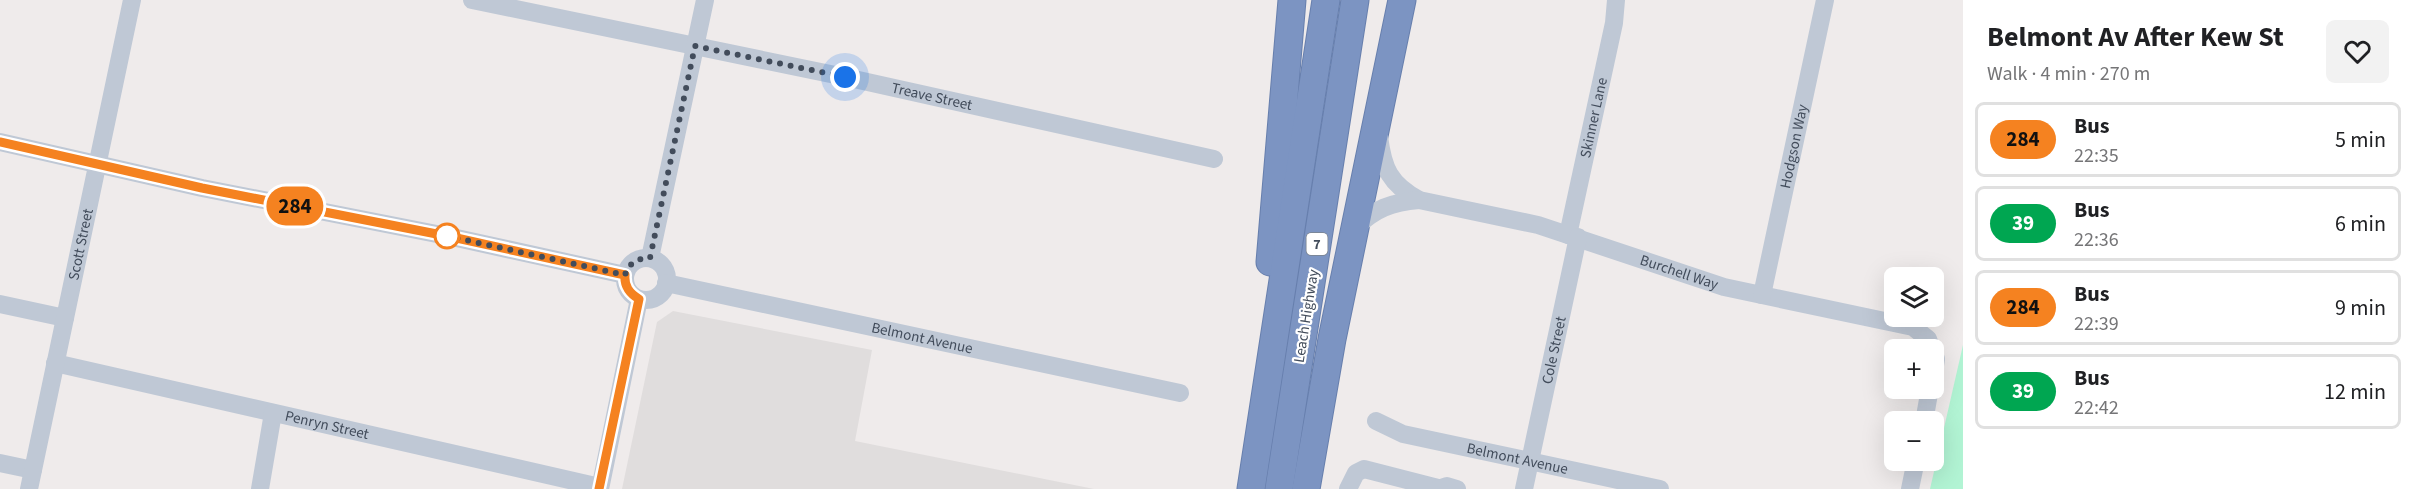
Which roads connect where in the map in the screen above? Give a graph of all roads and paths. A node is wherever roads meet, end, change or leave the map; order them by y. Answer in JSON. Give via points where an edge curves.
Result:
{"nodes":[{"id":1,"x":132,"y":0,"type":"edge"},
{"id":2,"x":472,"y":0,"type":"edge"},
{"id":3,"x":705,"y":0,"type":"edge"},
{"id":4,"x":1292,"y":0,"type":"edge"},
{"id":5,"x":1326,"y":0,"type":"edge"},
{"id":6,"x":1354,"y":0,"type":"edge"},
{"id":7,"x":1402,"y":0,"type":"edge"},
{"id":8,"x":1616,"y":0,"type":"edge"},
{"id":9,"x":1825,"y":0,"type":"edge"},
{"id":10,"x":695,"y":46,"type":"junction"},
{"id":11,"x":1378,"y":119,"type":"junction"},
{"id":12,"x":0,"y":142,"type":"edge"},
{"id":13,"x":1214,"y":159,"type":"dead end"},
{"id":14,"x":97,"y":163,"type":"junction"},
{"id":15,"x":1419,"y":200,"type":"junction"},
{"id":16,"x":1355,"y":228,"type":"junction"},
{"id":17,"x":1573,"y":236,"type":"junction"},
{"id":18,"x":650,"y":258,"type":"junction"},
{"id":19,"x":625,"y":275,"type":"junction"},
{"id":20,"x":666,"y":283,"type":"junction"},
{"id":21,"x":1762,"y":295,"type":"junction"},
{"id":22,"x":639,"y":299,"type":"junction"},
{"id":23,"x":0,"y":304,"type":"edge"},
{"id":24,"x":65,"y":318,"type":"junction"},
{"id":25,"x":1928,"y":339,"type":"edge"},
{"id":26,"x":55,"y":363,"type":"junction"},
{"id":27,"x":1180,"y":393,"type":"dead end"},
{"id":28,"x":273,"y":413,"type":"junction"},
{"id":29,"x":1376,"y":421,"type":"dead end"},
{"id":30,"x":1529,"y":461,"type":"junction"},
{"id":31,"x":0,"y":463,"type":"edge"},
{"id":32,"x":33,"y":470,"type":"junction"},
{"id":33,"x":1914,"y":471,"type":"edge"},
{"id":34,"x":1251,"y":486,"type":"edge"},
{"id":35,"x":600,"y":488,"type":"edge"},
{"id":36,"x":29,"y":489,"type":"edge"},
{"id":37,"x":260,"y":489,"type":"edge"},
{"id":38,"x":1279,"y":489,"type":"edge"},
{"id":39,"x":1306,"y":489,"type":"edge"},
{"id":40,"x":1348,"y":489,"type":"edge"},
{"id":41,"x":1438,"y":489,"type":"edge"},
{"id":42,"x":1457,"y":489,"type":"edge"},
{"id":43,"x":1524,"y":489,"type":"edge"},
{"id":44,"x":1660,"y":489,"type":"edge"},
{"id":45,"x":1910,"y":489,"type":"edge"}],
"edges":[{"from":1,"to":14,"type":"street","name":"Scott Street"},
{"from":2,"to":10,"type":"street","name":"Treave Street"},
{"from":3,"to":10,"type":"street"},
{"from":4,"to":34,"type":"highway"},
{"from":5,"to":34,"type":"highway","name":"Leach Highway","number":"7"},
{"from":6,"to":38,"type":"highway","name":"Leach Highway","number":"7"},
{"from":7,"to":11,"type":"highway","number":"7"},
{"from":8,"to":17,"type":"street","name":"Skinner Lane"},
{"from":9,"to":21,"type":"street","name":"Hodgson Way"},
{"from":10,"to":13,"type":"street","name":"Treave Street"},
{"from":10,"to":18,"type":"street"},
{"from":11,"to":15,"type":"street","name":"Burchell Way","via":[[1382,156],[1390,176],[1402,190]]},
{"from":11,"to":16,"type":"highway","number":"7"},
{"from":12,"to":14,"type":"street"},
{"from":14,"to":19,"type":"street"},
{"from":14,"to":24,"type":"street","name":"Scott Street"},
{"from":15,"to":16,"type":"street","name":"Burchell Way","via":[[1380,208]]},
{"from":15,"to":17,"type":"street","name":"Burchell Way"},
{"from":16,"to":39,"type":"highway","number":"7"},
{"from":17,"to":21,"type":"street","name":"Burchell Way","via":[[1724,287]]},
{"from":17,"to":30,"type":"street","name":"Cole Street"},
{"from":18,"to":19,"type":"street","via":[[631,263]]},
{"from":18,"to":20,"type":"street","via":[[661,264]]},
{"from":19,"to":22,"type":"street","via":[[629,292]]},
{"from":20,"to":22,"type":"street","via":[[653,299]]},
{"from":20,"to":27,"type":"street","name":"Belmont Avenue"},
{"from":21,"to":25,"type":"street","name":"Burchell Way","via":[[1913,327]]},
{"from":22,"to":35,"type":"street"},
{"from":23,"to":24,"type":"street"},
{"from":24,"to":26,"type":"street","name":"Scott Street"},
{"from":26,"to":28,"type":"street","name":"Penryn Street"},
{"from":26,"to":32,"type":"street","name":"Scott Street"},
{"from":28,"to":35,"type":"street","name":"Penryn Street"},
{"from":28,"to":37,"type":"street"},
{"from":29,"to":30,"type":"street","name":"Belmont Avenue","via":[[1403,434]]},
{"from":30,"to":43,"type":"street","name":"Cole Street"},
{"from":30,"to":44,"type":"street","name":"Belmont Avenue"},
{"from":31,"to":32,"type":"street"},
{"from":32,"to":36,"type":"street","name":"Scott Street"},
{"from":33,"to":45,"type":"street"},
{"from":40,"to":41,"type":"street","via":[[1356,473],[1364,469]]},
{"from":41,"to":42,"type":"street"}]}
